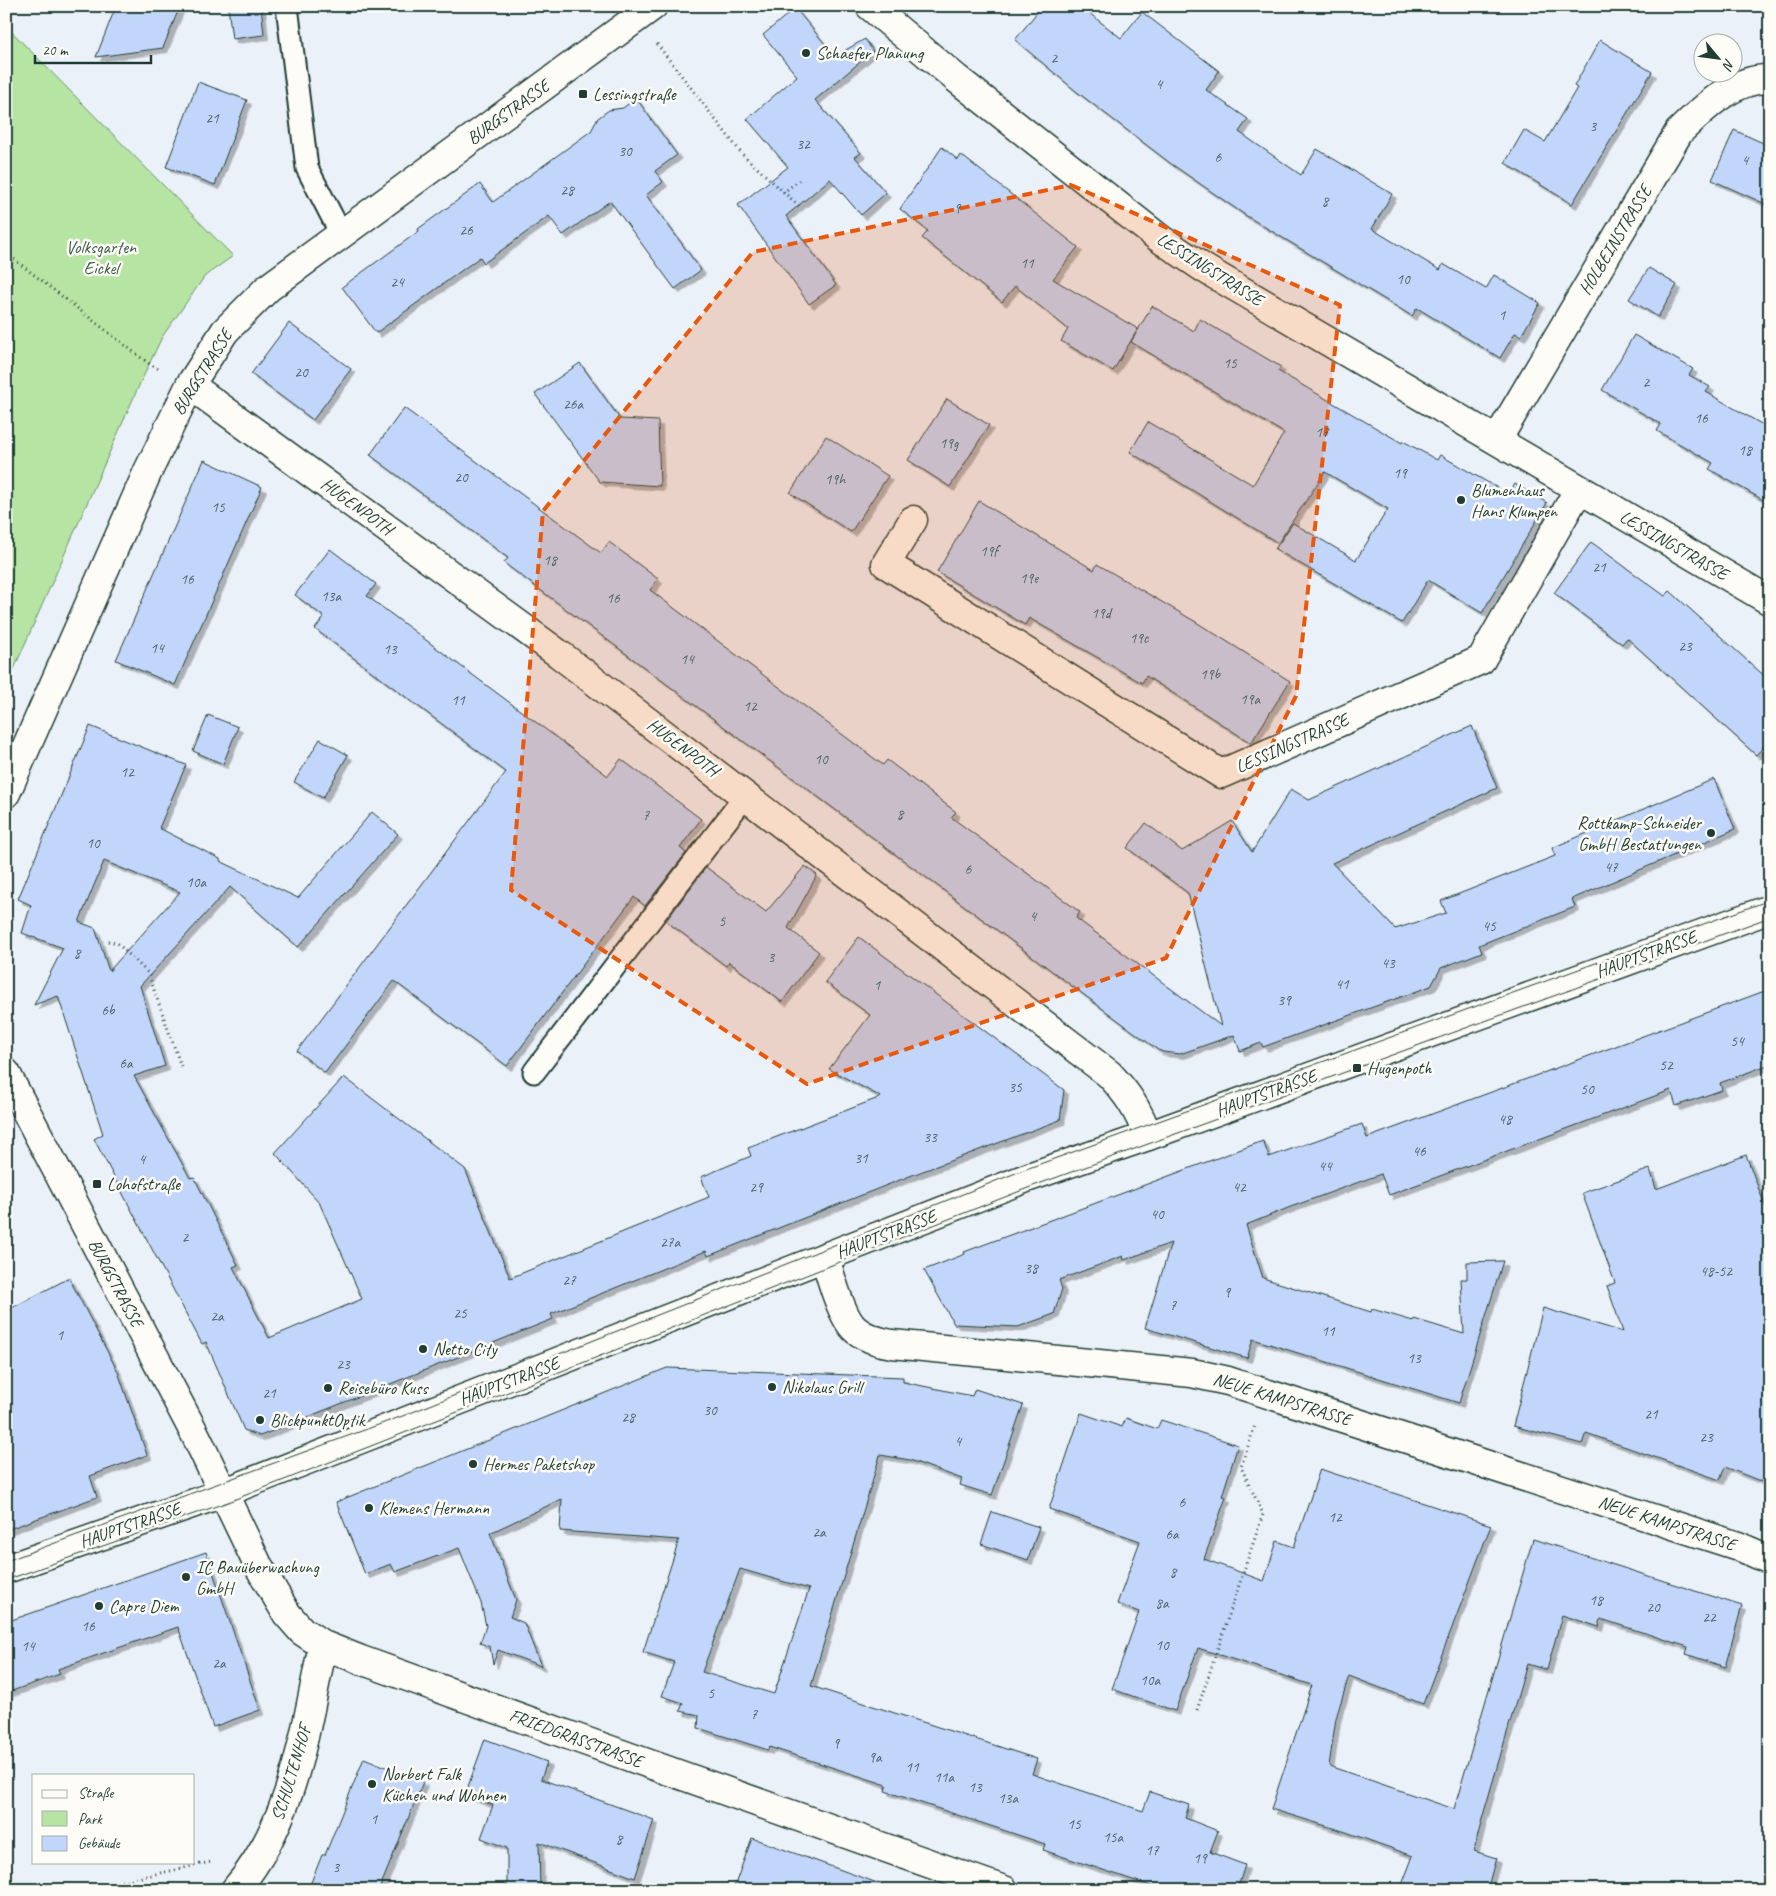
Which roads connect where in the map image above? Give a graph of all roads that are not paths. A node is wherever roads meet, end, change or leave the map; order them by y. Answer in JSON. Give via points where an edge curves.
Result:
{"nodes":[{"id":1,"x":287,"y":6,"type":"edge"},
{"id":2,"x":870,"y":6,"type":"edge"},
{"id":3,"x":644,"y":12,"type":"edge"},
{"id":4,"x":1770,"y":80,"type":"edge"},
{"id":5,"x":341,"y":234,"type":"junction"},
{"id":6,"x":190,"y":385,"type":"junction"},
{"id":7,"x":1497,"y":440,"type":"junction"},
{"id":8,"x":1579,"y":489,"type":"junction"},
{"id":9,"x":913,"y":520,"type":"dead end"},
{"id":10,"x":1770,"y":601,"type":"edge"},
{"id":11,"x":6,"y":793,"type":"edge"},
{"id":12,"x":746,"y":795,"type":"junction"},
{"id":13,"x":1770,"y":909,"type":"edge"},
{"id":14,"x":534,"y":1072,"type":"dead end"},
{"id":15,"x":6,"y":1073,"type":"edge"},
{"id":16,"x":1148,"y":1136,"type":"junction"},
{"id":17,"x":825,"y":1257,"type":"junction"},
{"id":18,"x":223,"y":1493,"type":"junction"},
{"id":19,"x":1770,"y":1560,"type":"edge"},
{"id":20,"x":6,"y":1569,"type":"edge"},
{"id":21,"x":323,"y":1646,"type":"junction"},
{"id":22,"x":235,"y":1890,"type":"edge"},
{"id":23,"x":1004,"y":1890,"type":"edge"}],
"edges":[{"from":1,"to":5,"type":"lane","via":[[307,168]]},
{"from":2,"to":7,"type":"street","name":"LESSINGSTRASSE","via":[[1159,238],[1205,269]]},
{"from":3,"to":5,"type":"street","name":"BURGSTRASSE"},
{"from":4,"to":7,"type":"street","name":"HOLBEINSTRASSE","via":[[1735,87],[1708,104],[1679,132]]},
{"from":5,"to":6,"type":"street","name":"BURGSTRASSE","via":[[268,288],[225,331]]},
{"from":6,"to":11,"type":"street","name":"BURGSTRASSE","via":[[148,470]]},
{"from":6,"to":12,"type":"street","name":"HUGENPOTH"},
{"from":7,"to":8,"type":"street","name":"LESSINGSTRASSE"},
{"from":8,"to":9,"type":"street","name":"LESSINGSTRASSE","via":[[1482,660],[1221,774],[886,564]]},
{"from":8,"to":10,"type":"street","name":"LESSINGSTRASSE"},
{"from":12,"to":14,"type":"lane"},
{"from":12,"to":16,"type":"street","name":"HUGENPOTH","via":[[1109,1074],[1138,1110]]},
{"from":13,"to":16,"type":"street","name":"HAUPTSTRASSE"},
{"from":15,"to":18,"type":"street","name":"BURGSTRASSE"},
{"from":16,"to":17,"type":"street","name":"HAUPTSTRASSE","via":[[1029,1177]]},
{"from":17,"to":18,"type":"street","name":"HAUPTSTRASSE"},
{"from":17,"to":19,"type":"street","name":"NEUE KAMPSTRASSE","via":[[846,1317],[854,1329],[878,1341],[1192,1373],[1228,1381],[1738,1546]]},
{"from":18,"to":20,"type":"street","name":"HAUPTSTRASSE"},
{"from":18,"to":21,"type":"street","name":"FRIEDGRASSTRASSE","via":[[258,1565],[287,1614],[302,1631]]},
{"from":21,"to":22,"type":"street","name":"SCHULTENHOF","via":[[301,1752],[286,1802],[254,1866]]},
{"from":21,"to":23,"type":"street","name":"FRIEDGRASSTRASSE"}]}
